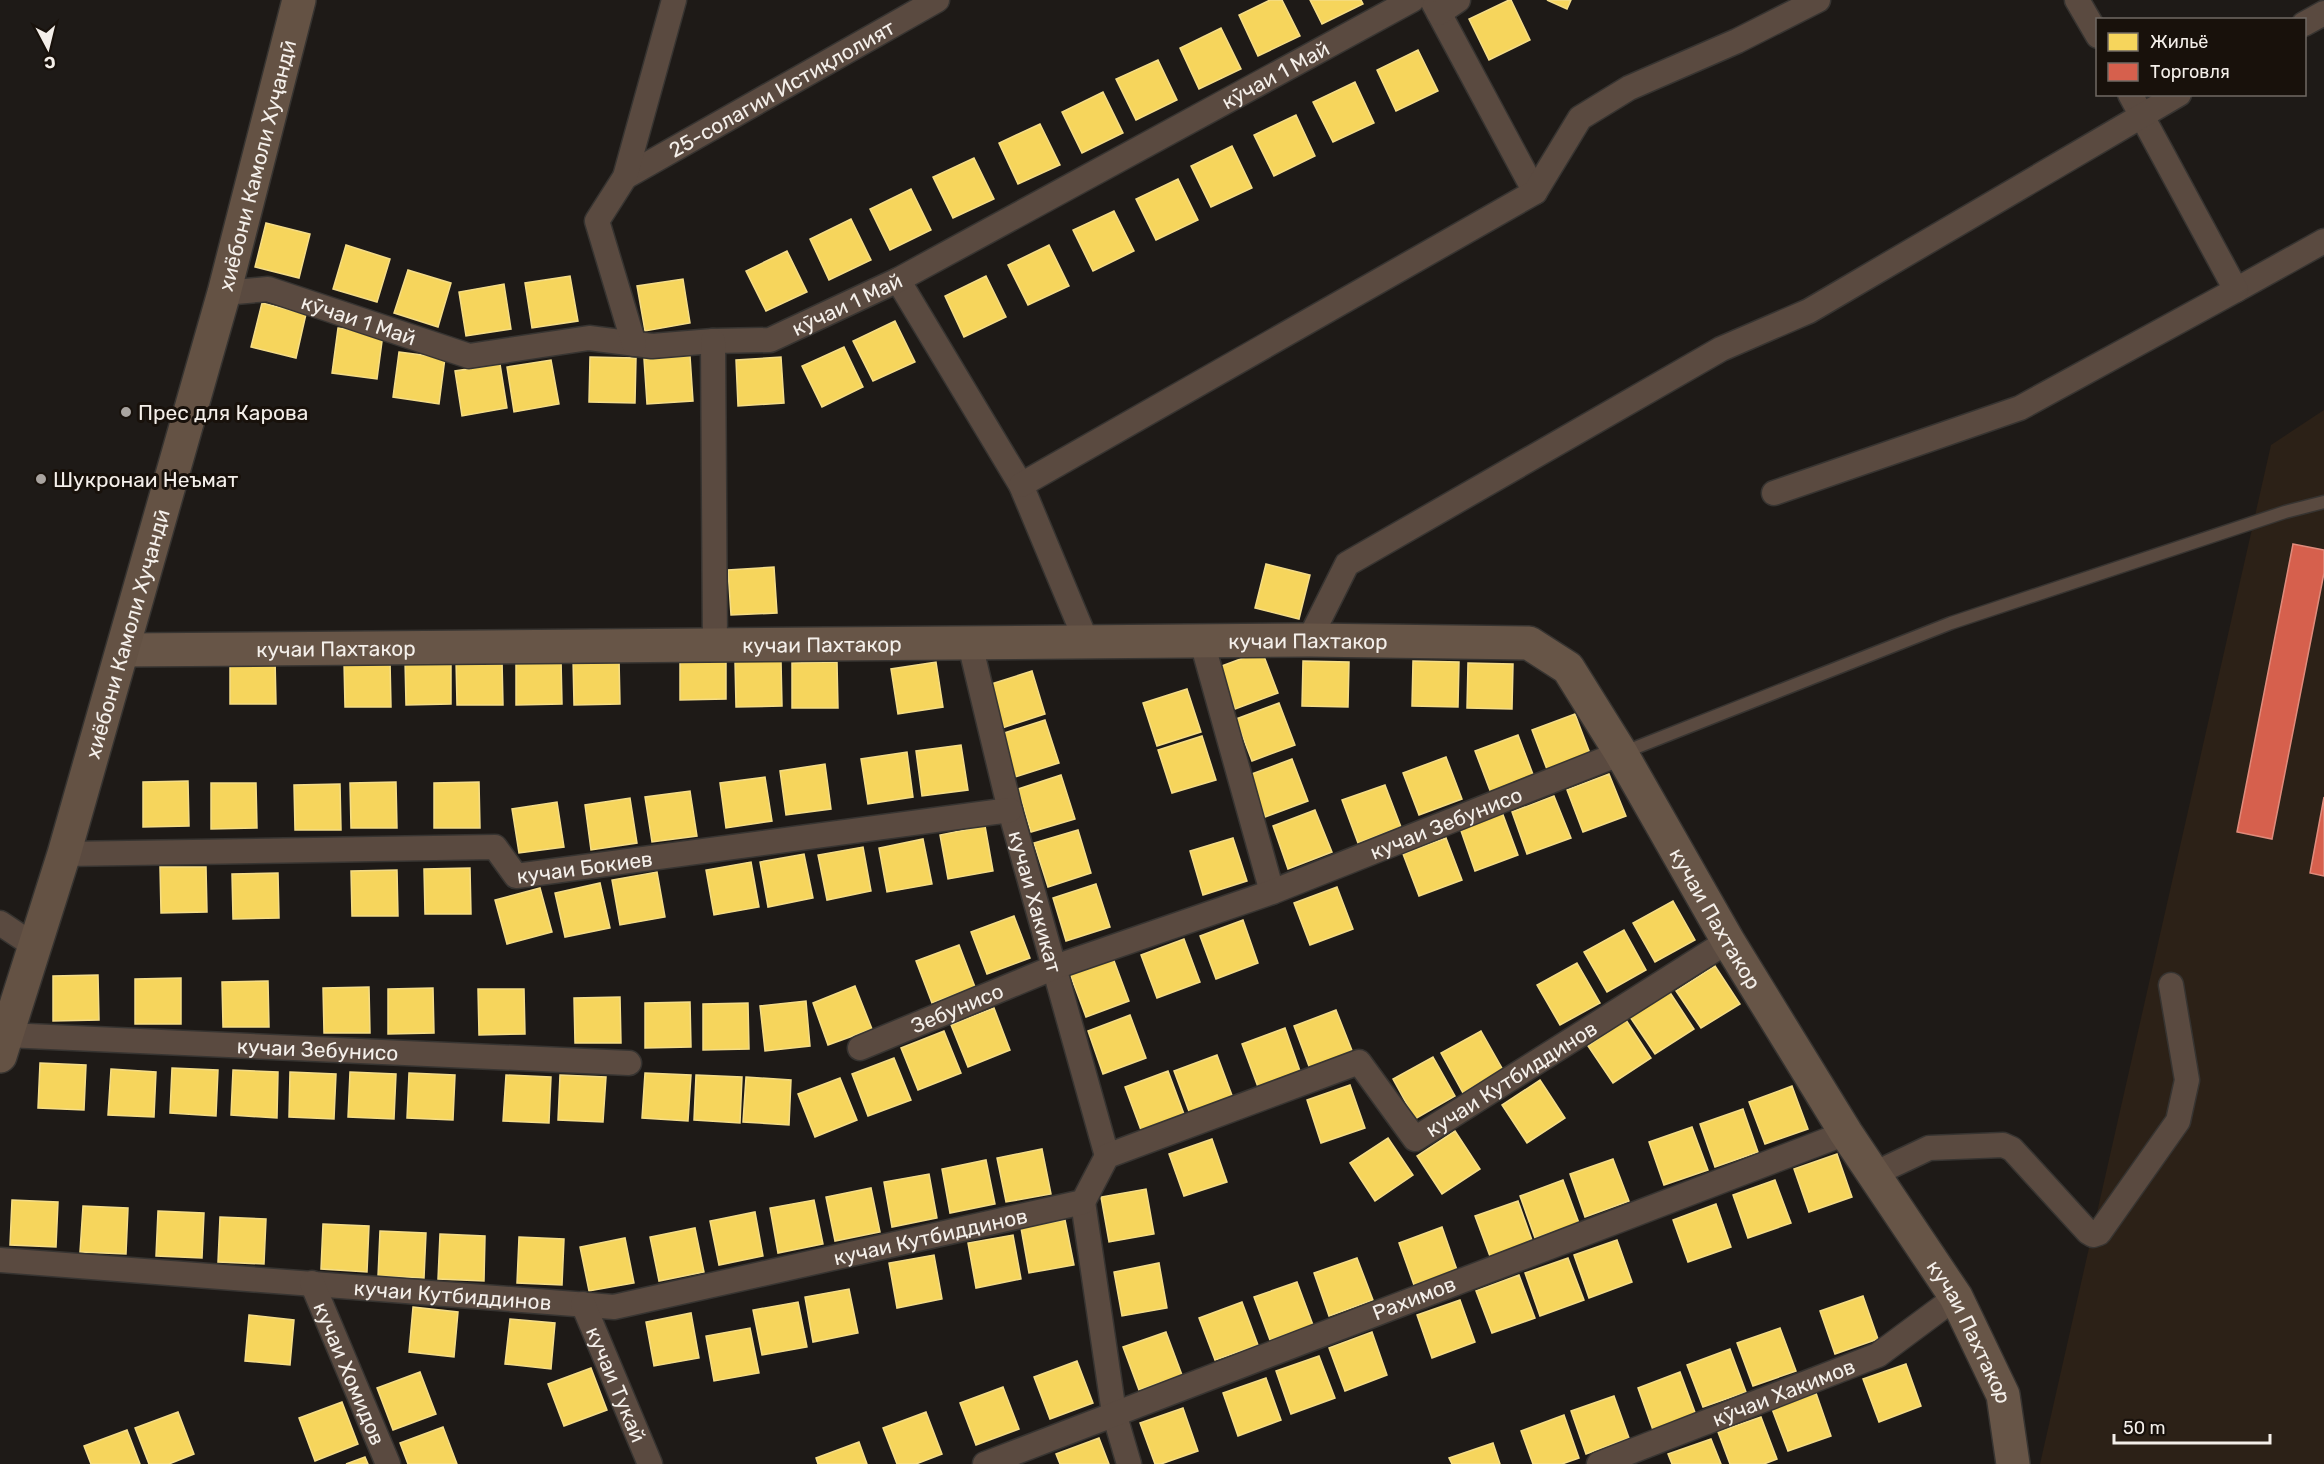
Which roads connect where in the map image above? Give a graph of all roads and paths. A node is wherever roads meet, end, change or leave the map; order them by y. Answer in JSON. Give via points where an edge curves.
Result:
{"nodes":[{"id":1,"x":299,"y":0,"type":"edge"},
{"id":2,"x":674,"y":0,"type":"edge"},
{"id":3,"x":937,"y":0,"type":"edge"},
{"id":4,"x":1412,"y":0,"type":"edge"},
{"id":5,"x":1818,"y":0,"type":"edge"},
{"id":6,"x":2077,"y":0,"type":"edge"},
{"id":7,"x":1443,"y":4,"type":"edge"},
{"id":8,"x":2324,"y":13,"type":"edge"},
{"id":9,"x":2306,"y":23,"type":"edge"},
{"id":10,"x":2096,"y":34,"type":"edge"},
{"id":11,"x":2171,"y":96,"type":"edge"},
{"id":12,"x":2136,"y":105,"type":"edge"},
{"id":13,"x":625,"y":177,"type":"junction"},
{"id":14,"x":1535,"y":192,"type":"junction"},
{"id":15,"x":2324,"y":241,"type":"edge"},
{"id":16,"x":898,"y":280,"type":"junction"},
{"id":17,"x":2236,"y":290,"type":"junction"},
{"id":18,"x":224,"y":293,"type":"junction"},
{"id":19,"x":713,"y":342,"type":"junction"},
{"id":20,"x":634,"y":344,"type":"junction"},
{"id":21,"x":1021,"y":485,"type":"junction"},
{"id":22,"x":1774,"y":493,"type":"dead end"},
{"id":23,"x":2324,"y":502,"type":"edge"},
{"id":24,"x":1309,"y":640,"type":"junction"},
{"id":25,"x":1202,"y":642,"type":"junction"},
{"id":26,"x":1087,"y":643,"type":"junction"},
{"id":27,"x":970,"y":644,"type":"junction"},
{"id":28,"x":716,"y":646,"type":"junction"},
{"id":29,"x":123,"y":650,"type":"junction"},
{"id":30,"x":1622,"y":753,"type":"junction"},
{"id":31,"x":1010,"y":810,"type":"junction"},
{"id":32,"x":64,"y":854,"type":"junction"},
{"id":33,"x":1272,"y":892,"type":"junction"},
{"id":34,"x":0,"y":923,"type":"edge"},
{"id":35,"x":1728,"y":941,"type":"junction"},
{"id":36,"x":33,"y":945,"type":"junction"},
{"id":37,"x":1055,"y":967,"type":"junction"},
{"id":38,"x":2171,"y":986,"type":"dead end"},
{"id":39,"x":3,"y":1046,"type":"edge"},
{"id":40,"x":860,"y":1048,"type":"dead end"},
{"id":41,"x":628,"y":1063,"type":"dead end"},
{"id":42,"x":1846,"y":1133,"type":"junction"},
{"id":43,"x":1107,"y":1156,"type":"junction"},
{"id":44,"x":1874,"y":1174,"type":"junction"},
{"id":45,"x":1083,"y":1202,"type":"junction"},
{"id":46,"x":0,"y":1260,"type":"edge"},
{"id":47,"x":312,"y":1283,"type":"junction"},
{"id":48,"x":1956,"y":1297,"type":"junction"},
{"id":49,"x":583,"y":1304,"type":"junction"},
{"id":50,"x":1114,"y":1413,"type":"junction"},
{"id":51,"x":388,"y":1464,"type":"edge"},
{"id":52,"x":650,"y":1464,"type":"edge"},
{"id":53,"x":985,"y":1464,"type":"edge"},
{"id":54,"x":1129,"y":1464,"type":"edge"},
{"id":55,"x":1599,"y":1464,"type":"edge"},
{"id":56,"x":2013,"y":1464,"type":"edge"}],
"edges":[{"from":1,"to":18,"type":"main road","name":"хиёбони Камоли Хуҷандӣ"},
{"from":2,"to":13,"type":"street","name":"25-солагии Истиқлолият"},
{"from":3,"to":13,"type":"street","name":"25-солагии Истиқлолият"},
{"from":4,"to":16,"type":"street","name":"кӯчаи 1 Май"},
{"from":5,"to":14,"type":"street","via":[[1629,88],[1580,118]]},
{"from":6,"to":10,"type":"street"},
{"from":7,"to":14,"type":"street"},
{"from":8,"to":9,"type":"street"},
{"from":11,"to":12,"type":"street"},
{"from":12,"to":17,"type":"street"},
{"from":12,"to":24,"type":"street","via":[[1809,311],[1721,349],[1347,564]]},
{"from":13,"to":20,"type":"street","name":"25-солагии Истиқлолият","via":[[597,221]]},
{"from":14,"to":21,"type":"street"},
{"from":15,"to":17,"type":"street"},
{"from":16,"to":19,"type":"street","name":"кӯчаи 1 Май","via":[[770,340]]},
{"from":16,"to":21,"type":"street"},
{"from":17,"to":22,"type":"street","via":[[2020,408]]},
{"from":18,"to":20,"type":"street","name":"кӯчаи 1 Май","via":[[268,289],[469,356],[589,338]]},
{"from":18,"to":29,"type":"main road","name":"хиёбони Камоли Хуҷандӣ"},
{"from":19,"to":20,"type":"street","name":"кӯчаи 1 Май"},
{"from":19,"to":28,"type":"street"},
{"from":21,"to":26,"type":"street"},
{"from":23,"to":30,"type":"lane","via":[[1951,623]]},
{"from":24,"to":25,"type":"main road","name":"кучаи Пахтакор"},
{"from":24,"to":30,"type":"main road","name":"кучаи Пахтакор","via":[[1529,643],[1568,668]]},
{"from":25,"to":26,"type":"main road","name":"кучаи Пахтакор"},
{"from":25,"to":33,"type":"street"},
{"from":26,"to":27,"type":"main road","name":"кучаи Пахтакор"},
{"from":27,"to":28,"type":"main road","name":"кучаи Пахтакор"},
{"from":27,"to":31,"type":"street","name":"кучаи Хакикат"},
{"from":28,"to":29,"type":"main road","name":"кучаи Пахтакор"},
{"from":29,"to":32,"type":"main road","name":"хиёбони Камоли Хуҷандӣ"},
{"from":30,"to":33,"type":"street","name":"кучаи Зебунисо"},
{"from":30,"to":35,"type":"main road","name":"кучаи Пахтакор"},
{"from":31,"to":32,"type":"street","name":"кучаи Бокиев","via":[[516,876],[495,847]]},
{"from":31,"to":37,"type":"street","name":"кучаи Хакикат"},
{"from":32,"to":36,"type":"main road","name":"хиёбони Камоли Хуҷандӣ"},
{"from":33,"to":37,"type":"street","name":"кучаи Зебунисо"},
{"from":34,"to":36,"type":"street"},
{"from":35,"to":42,"type":"main road","name":"кучаи Пахтакор"},
{"from":35,"to":43,"type":"street","name":"кучаи Кутбиддинов","via":[[1415,1139],[1359,1062]]},
{"from":36,"to":39,"type":"main road","name":"хиёбони Камоли Хуҷандӣ"},
{"from":37,"to":40,"type":"street","name":"Зебунисо"},
{"from":37,"to":43,"type":"street","name":"кучаи Хакикат"},
{"from":38,"to":44,"type":"street","via":[[2187,1080],[2178,1121],[2098,1233],[2088,1232],[2012,1149],[2003,1145],[1936,1147]]},
{"from":39,"to":41,"type":"street","name":"кучаи Зебунисо"},
{"from":42,"to":44,"type":"main road","name":"кучаи Пахтакор"},
{"from":42,"to":50,"type":"street","name":"Рахимов"},
{"from":43,"to":45,"type":"street"},
{"from":44,"to":48,"type":"main road","name":"кучаи Пахтакор"},
{"from":45,"to":49,"type":"street","name":"кучаи Кутбиддинов","via":[[614,1307]]},
{"from":45,"to":50,"type":"street"},
{"from":46,"to":47,"type":"street","name":"кучаи Кутбиддинов"},
{"from":47,"to":49,"type":"street","name":"кучаи Кутбиддинов"},
{"from":47,"to":51,"type":"street","name":"кучаи Хомидов"},
{"from":48,"to":55,"type":"street","name":"кӯчаи Хакимов","via":[[1878,1355]]},
{"from":48,"to":56,"type":"main road","name":"кучаи Пахтакор","via":[[2003,1395]]},
{"from":49,"to":52,"type":"street","name":"кучаи Тукай"},
{"from":50,"to":53,"type":"street","name":"Рахимов"},
{"from":50,"to":54,"type":"street"}]}
